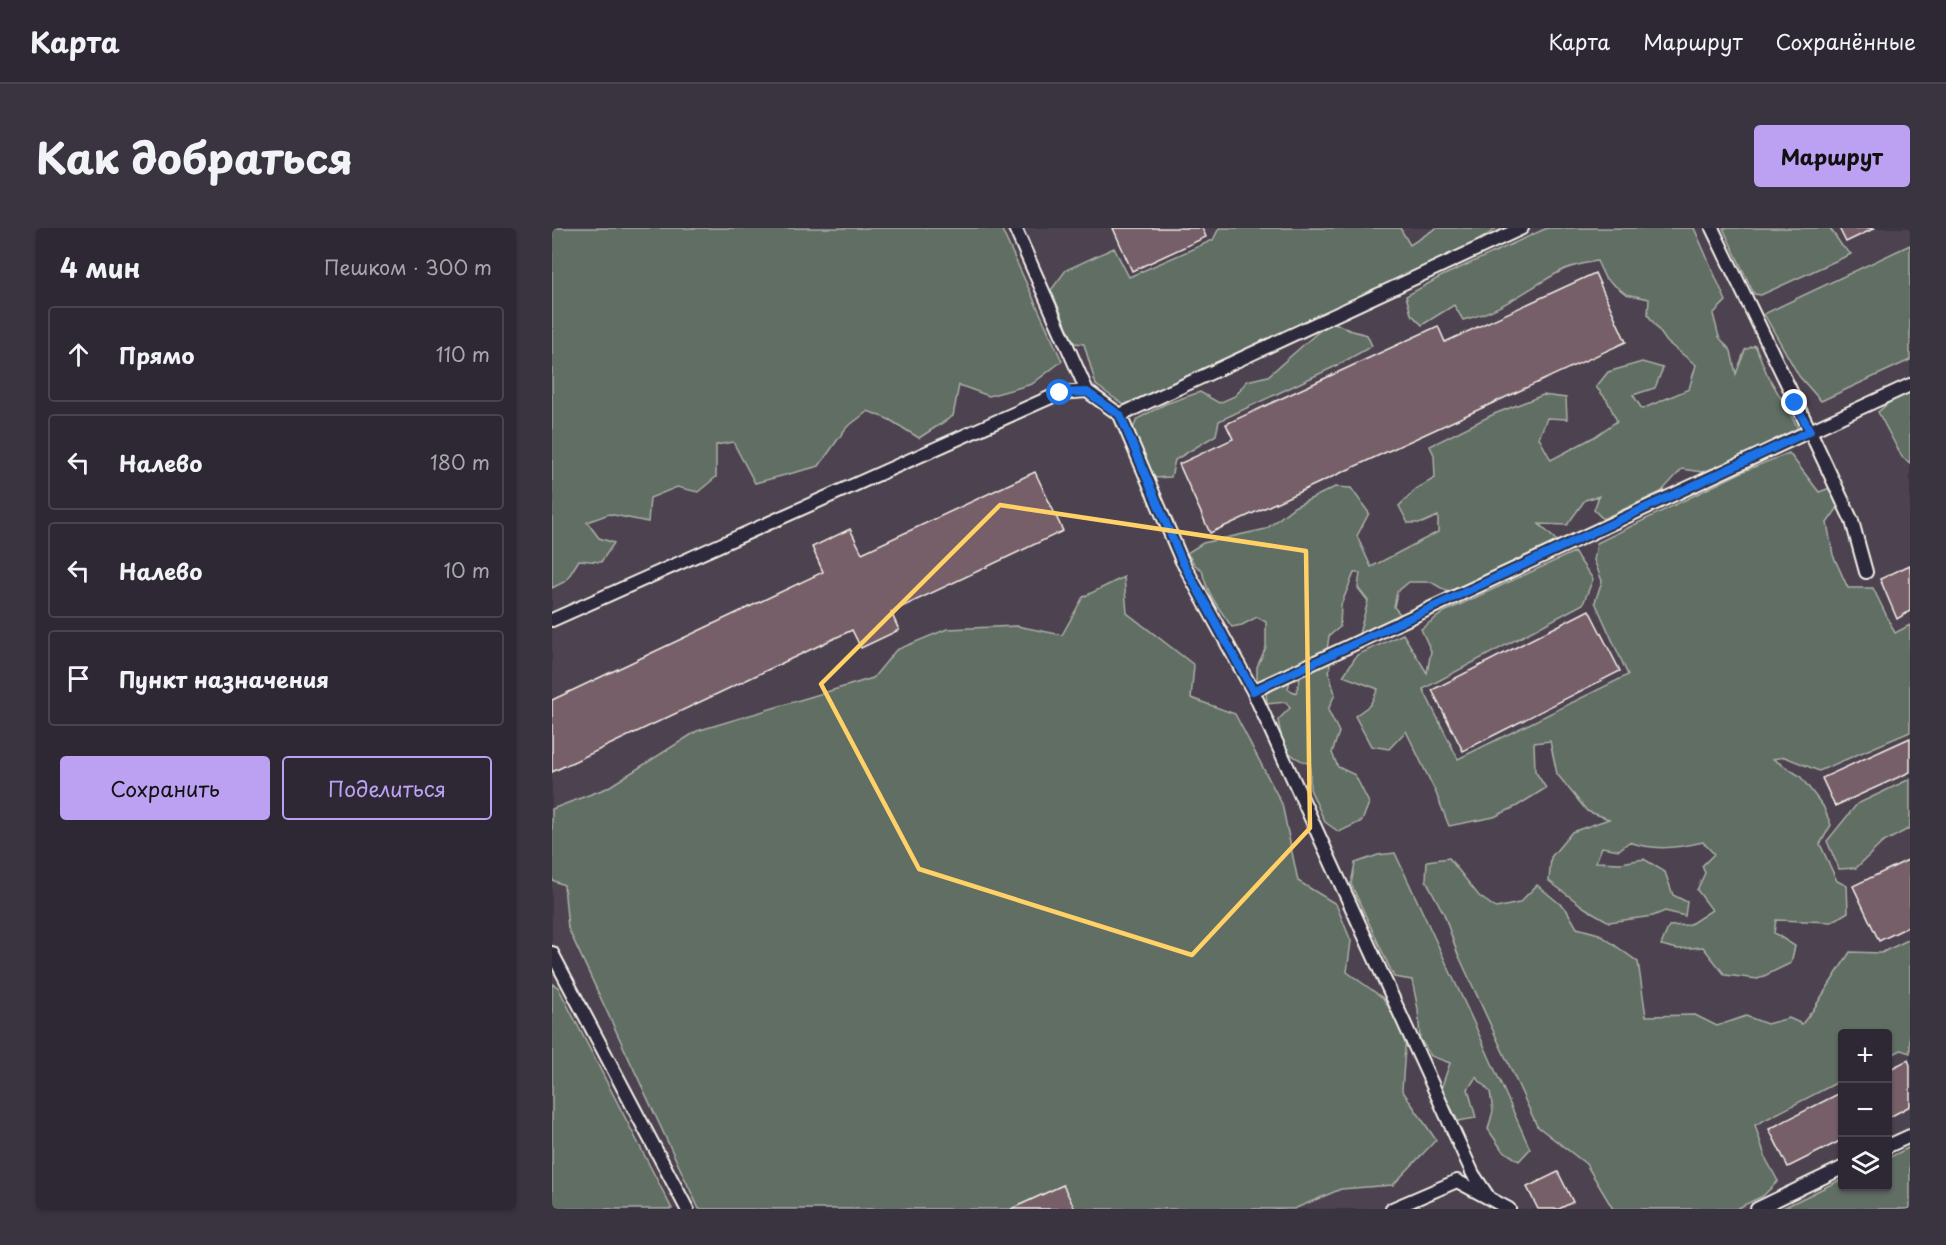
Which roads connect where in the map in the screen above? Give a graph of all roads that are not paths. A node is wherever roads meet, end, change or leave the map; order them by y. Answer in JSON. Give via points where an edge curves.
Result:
{"nodes":[{"id":1,"x":1015,"y":228,"type":"edge"},
{"id":2,"x":1522,"y":228,"type":"edge"},
{"id":3,"x":1712,"y":228,"type":"edge"},
{"id":4,"x":1910,"y":385,"type":"edge"},
{"id":5,"x":1087,"y":392,"type":"junction"},
{"id":6,"x":1120,"y":415,"type":"junction"},
{"id":7,"x":1810,"y":431,"type":"junction"},
{"id":8,"x":1866,"y":572,"type":"dead end"},
{"id":9,"x":552,"y":620,"type":"edge"},
{"id":10,"x":1253,"y":691,"type":"junction"},
{"id":11,"x":552,"y":953,"type":"edge"},
{"id":12,"x":1910,"y":1136,"type":"edge"},
{"id":13,"x":1892,"y":1144,"type":"edge"},
{"id":14,"x":1838,"y":1170,"type":"edge"},
{"id":15,"x":1489,"y":1198,"type":"junction"},
{"id":16,"x":687,"y":1209,"type":"edge"},
{"id":17,"x":1392,"y":1209,"type":"edge"},
{"id":18,"x":1509,"y":1209,"type":"edge"},
{"id":19,"x":1757,"y":1209,"type":"edge"}],
"edges":[{"from":1,"to":5,"type":"lane"},
{"from":2,"to":6,"type":"lane"},
{"from":3,"to":7,"type":"lane"},
{"from":4,"to":7,"type":"lane"},
{"from":5,"to":6,"type":"lane"},
{"from":5,"to":9,"type":"lane","via":[[1060,393]]},
{"from":6,"to":10,"type":"lane","via":[[1182,561]]},
{"from":7,"to":8,"type":"lane","via":[[1852,520]]},
{"from":7,"to":10,"type":"lane"},
{"from":10,"to":15,"type":"lane","via":[[1473,1174]]},
{"from":11,"to":16,"type":"lane"},
{"from":12,"to":13,"type":"lane"},
{"from":14,"to":19,"type":"lane"},
{"from":15,"to":17,"type":"lane","via":[[1457,1181]]},
{"from":15,"to":18,"type":"lane"}]}
